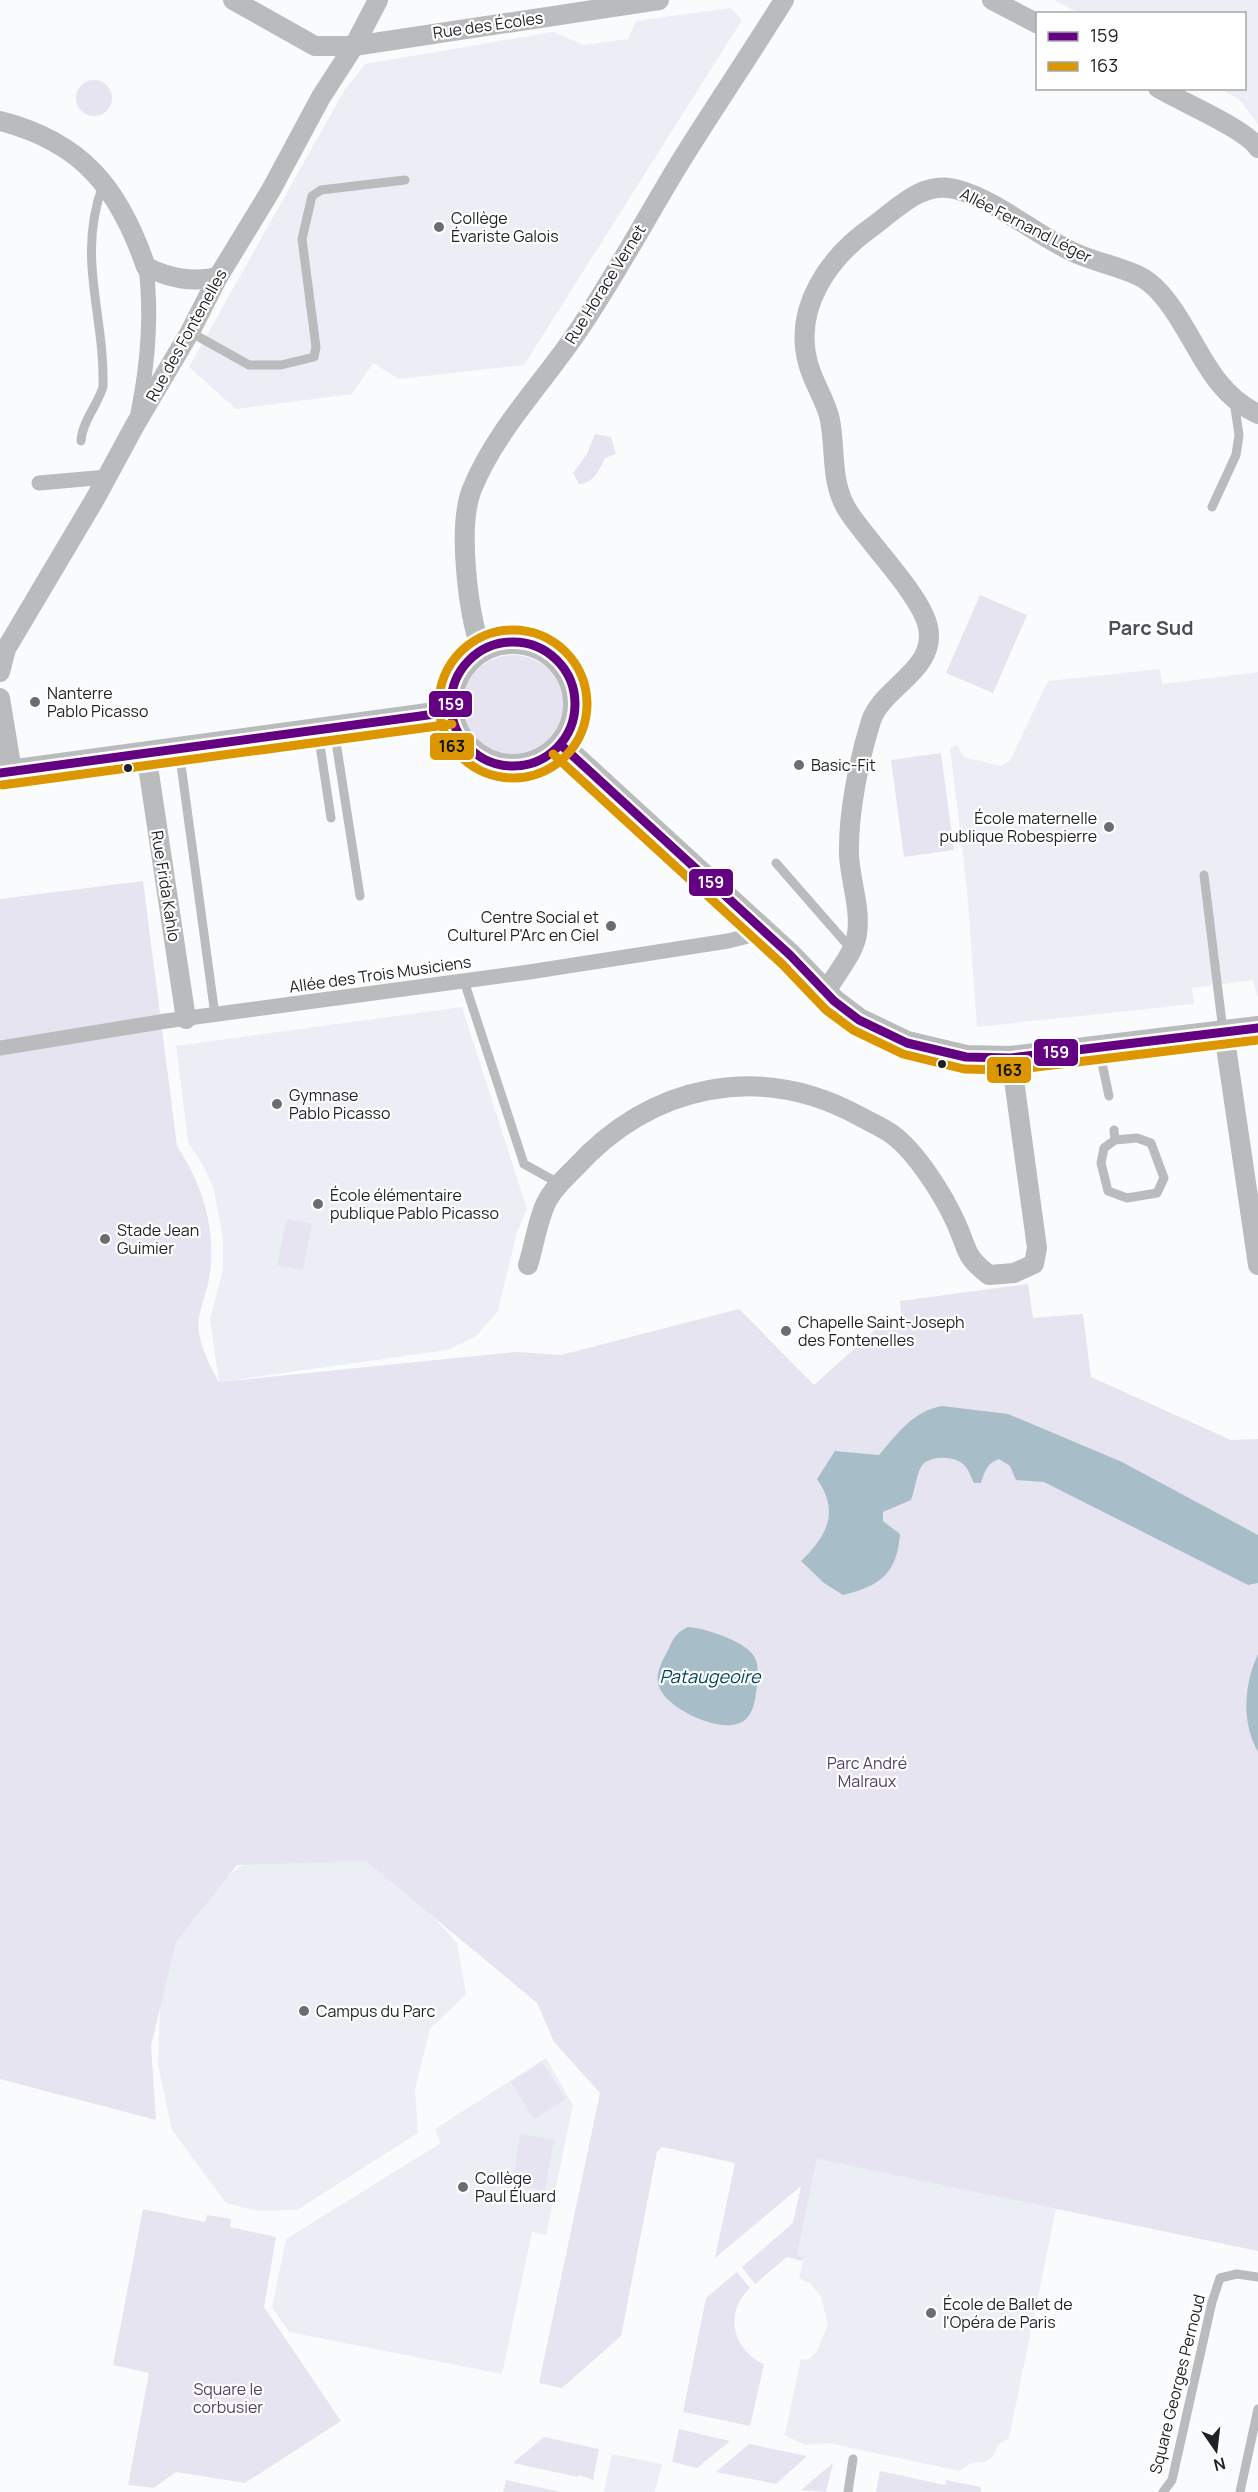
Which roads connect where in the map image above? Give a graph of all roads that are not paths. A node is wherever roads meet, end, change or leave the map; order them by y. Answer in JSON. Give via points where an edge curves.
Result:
{"nodes":[{"id":1,"x":234,"y":0,"type":"edge"},
{"id":2,"x":378,"y":0,"type":"edge"},
{"id":3,"x":659,"y":0,"type":"edge"},
{"id":4,"x":784,"y":0,"type":"edge"},
{"id":5,"x":992,"y":0,"type":"edge"},
{"id":6,"x":1036,"y":23,"type":"edge"},
{"id":7,"x":354,"y":46,"type":"junction"},
{"id":8,"x":1162,"y":90,"type":"edge"},
{"id":9,"x":0,"y":121,"type":"edge"},
{"id":10,"x":1257,"y":142,"type":"edge"},
{"id":11,"x":405,"y":180,"type":"dead end"},
{"id":12,"x":103,"y":184,"type":"junction"},
{"id":13,"x":146,"y":267,"type":"junction"},
{"id":14,"x":218,"y":277,"type":"junction"},
{"id":15,"x":190,"y":332,"type":"junction"},
{"id":16,"x":1234,"y":401,"type":"junction"},
{"id":17,"x":1258,"y":414,"type":"edge"},
{"id":18,"x":135,"y":425,"type":"junction"},
{"id":19,"x":81,"y":441,"type":"dead end"},
{"id":20,"x":107,"y":477,"type":"junction"},
{"id":21,"x":39,"y":483,"type":"dead end"},
{"id":22,"x":1212,"y":507,"type":"dead end"},
{"id":23,"x":481,"y":650,"type":"junction"},
{"id":24,"x":0,"y":669,"type":"edge"},
{"id":25,"x":0,"y":698,"type":"edge"},
{"id":26,"x":450,"y":712,"type":"junction"},
{"id":27,"x":326,"y":729,"type":"junction"},
{"id":28,"x":561,"y":745,"type":"junction"},
{"id":29,"x":179,"y":748,"type":"junction"},
{"id":30,"x":146,"y":753,"type":"junction"},
{"id":31,"x":6,"y":772,"type":"edge"},
{"id":32,"x":331,"y":818,"type":"dead end"},
{"id":33,"x":776,"y":863,"type":"dead end"},
{"id":34,"x":1204,"y":875,"type":"dead end"},
{"id":35,"x":360,"y":896,"type":"dead end"},
{"id":36,"x":764,"y":932,"type":"junction"},
{"id":37,"x":852,"y":950,"type":"junction"},
{"id":38,"x":464,"y":981,"type":"junction"},
{"id":39,"x":825,"y":993,"type":"junction"},
{"id":40,"x":215,"y":1015,"type":"junction"},
{"id":41,"x":186,"y":1019,"type":"junction"},
{"id":42,"x":1258,"y":1028,"type":"edge"},
{"id":43,"x":1224,"y":1033,"type":"junction"},
{"id":44,"x":0,"y":1048,"type":"edge"},
{"id":45,"x":1099,"y":1049,"type":"junction"},
{"id":46,"x":1011,"y":1059,"type":"junction"},
{"id":47,"x":1109,"y":1096,"type":"dead end"},
{"id":48,"x":1114,"y":1130,"type":"dead end"},
{"id":49,"x":1115,"y":1140,"type":"junction"},
{"id":50,"x":560,"y":1184,"type":"junction"},
{"id":51,"x":528,"y":1265,"type":"dead end"},
{"id":52,"x":1258,"y":1265,"type":"edge"},
{"id":53,"x":1255,"y":2275,"type":"edge"},
{"id":54,"x":1258,"y":2409,"type":"edge"},
{"id":55,"x":853,"y":2459,"type":"dead end"},
{"id":56,"x":848,"y":2492,"type":"edge"},
{"id":57,"x":1163,"y":2492,"type":"edge"},
{"id":58,"x":1240,"y":2492,"type":"edge"}],
"edges":[{"from":1,"to":7,"type":"street","name":"Rue des Écoles","via":[[315,46]]},
{"from":2,"to":7,"type":"street","name":"Rue des Fontenelles"},
{"from":3,"to":7,"type":"street","name":"Rue des Écoles"},
{"from":4,"to":23,"type":"street","name":"Rue Horace Vernet","via":[[578,332],[537,383],[485,462],[471,491],[465,555]]},
{"from":5,"to":6,"type":"street"},
{"from":7,"to":14,"type":"street","name":"Rue des Fontenelles","via":[[321,96],[271,190]]},
{"from":8,"to":10,"type":"street"},
{"from":9,"to":12,"type":"street","via":[[33,129],[67,147]]},
{"from":11,"to":15,"type":"lane","via":[[321,190],[312,196],[302,239],[316,347],[314,357],[281,365],[249,365]]},
{"from":12,"to":13,"type":"street","via":[[127,220]]},
{"from":12,"to":19,"type":"lane","via":[[93,211],[90,241],[103,387],[82,429]]},
{"from":13,"to":14,"type":"street","via":[[184,280]]},
{"from":13,"to":18,"type":"street","via":[[150,303],[147,371]]},
{"from":14,"to":15,"type":"street","name":"Rue des Fontenelles"},
{"from":15,"to":18,"type":"street","name":"Rue des Fontenelles"},
{"from":16,"to":17,"type":"street","name":"Allée Fernand Léger"},
{"from":16,"to":22,"type":"lane","via":[[1239,435],[1236,455]]},
{"from":16,"to":37,"type":"street","name":"Allée Fernand Léger","via":[[1210,373],[1167,301],[1146,280],[1073,252],[956,189],[938,187],[912,197],[852,243],[828,269],[811,302],[804,338],[808,365],[829,416],[838,487],[849,513],[917,602],[928,627],[928,645],[919,665],[874,712],[866,738],[850,834],[858,926]]},
{"from":18,"to":20,"type":"street","name":"Rue des Fontenelles"},
{"from":20,"to":21,"type":"street"},
{"from":20,"to":24,"type":"street","name":"Rue des Fontenelles","via":[[6,650]]},
{"from":23,"to":26,"type":"street","via":[[460,670],[450,697]]},
{"from":23,"to":28,"type":"street","via":[[501,642],[523,642],[544,649],[561,663],[572,682],[576,704],[572,725]]},
{"from":25,"to":31,"type":"street"},
{"from":26,"to":27,"type":"street"},
{"from":26,"to":28,"type":"street","via":[[463,742],[490,762],[526,765],[546,758]]},
{"from":27,"to":29,"type":"street"},
{"from":27,"to":32,"type":"lane"},
{"from":27,"to":35,"type":"lane"},
{"from":28,"to":36,"type":"street"},
{"from":29,"to":30,"type":"street"},
{"from":29,"to":40,"type":"lane"},
{"from":30,"to":31,"type":"street"},
{"from":30,"to":41,"type":"street","name":"Rue Frida Kahlo"},
{"from":33,"to":37,"type":"lane"},
{"from":34,"to":43,"type":"lane"},
{"from":36,"to":38,"type":"street","name":"Allée des Trois Musiciens","via":[[728,941]]},
{"from":36,"to":39,"type":"street"},
{"from":37,"to":39,"type":"street","name":"Allée Fernand Léger"},
{"from":38,"to":40,"type":"street","name":"Allée des Trois Musiciens"},
{"from":38,"to":50,"type":"lane","via":[[524,1164]]},
{"from":39,"to":46,"type":"street","via":[[859,1020],[907,1042],[966,1057]]},
{"from":40,"to":41,"type":"street","name":"Allée des Trois Musiciens"},
{"from":41,"to":44,"type":"street","name":"Allée des Trois Musiciens"},
{"from":42,"to":43,"type":"street"},
{"from":43,"to":45,"type":"street"},
{"from":43,"to":52,"type":"street"},
{"from":45,"to":46,"type":"street"},
{"from":45,"to":47,"type":"lane"},
{"from":46,"to":50,"type":"street","via":[[1037,1248],[1034,1264],[1014,1273],[989,1275],[970,1260],[938,1187],[894,1135],[837,1104],[765,1086],[712,1088],[652,1107],[597,1143]]},
{"from":48,"to":49,"type":"lane"},
{"from":49,"to":49,"type":"lane","via":[[1104,1148],[1101,1163],[1108,1191],[1127,1198],[1157,1193],[1164,1178],[1151,1143],[1137,1138]]},
{"from":50,"to":51,"type":"street","via":[[548,1197]]},
{"from":53,"to":57,"type":"lane","name":"Square Georges Pernoud","via":[[1220,2278],[1172,2480]]},
{"from":54,"to":58,"type":"lane"},
{"from":55,"to":56,"type":"lane"}]}
